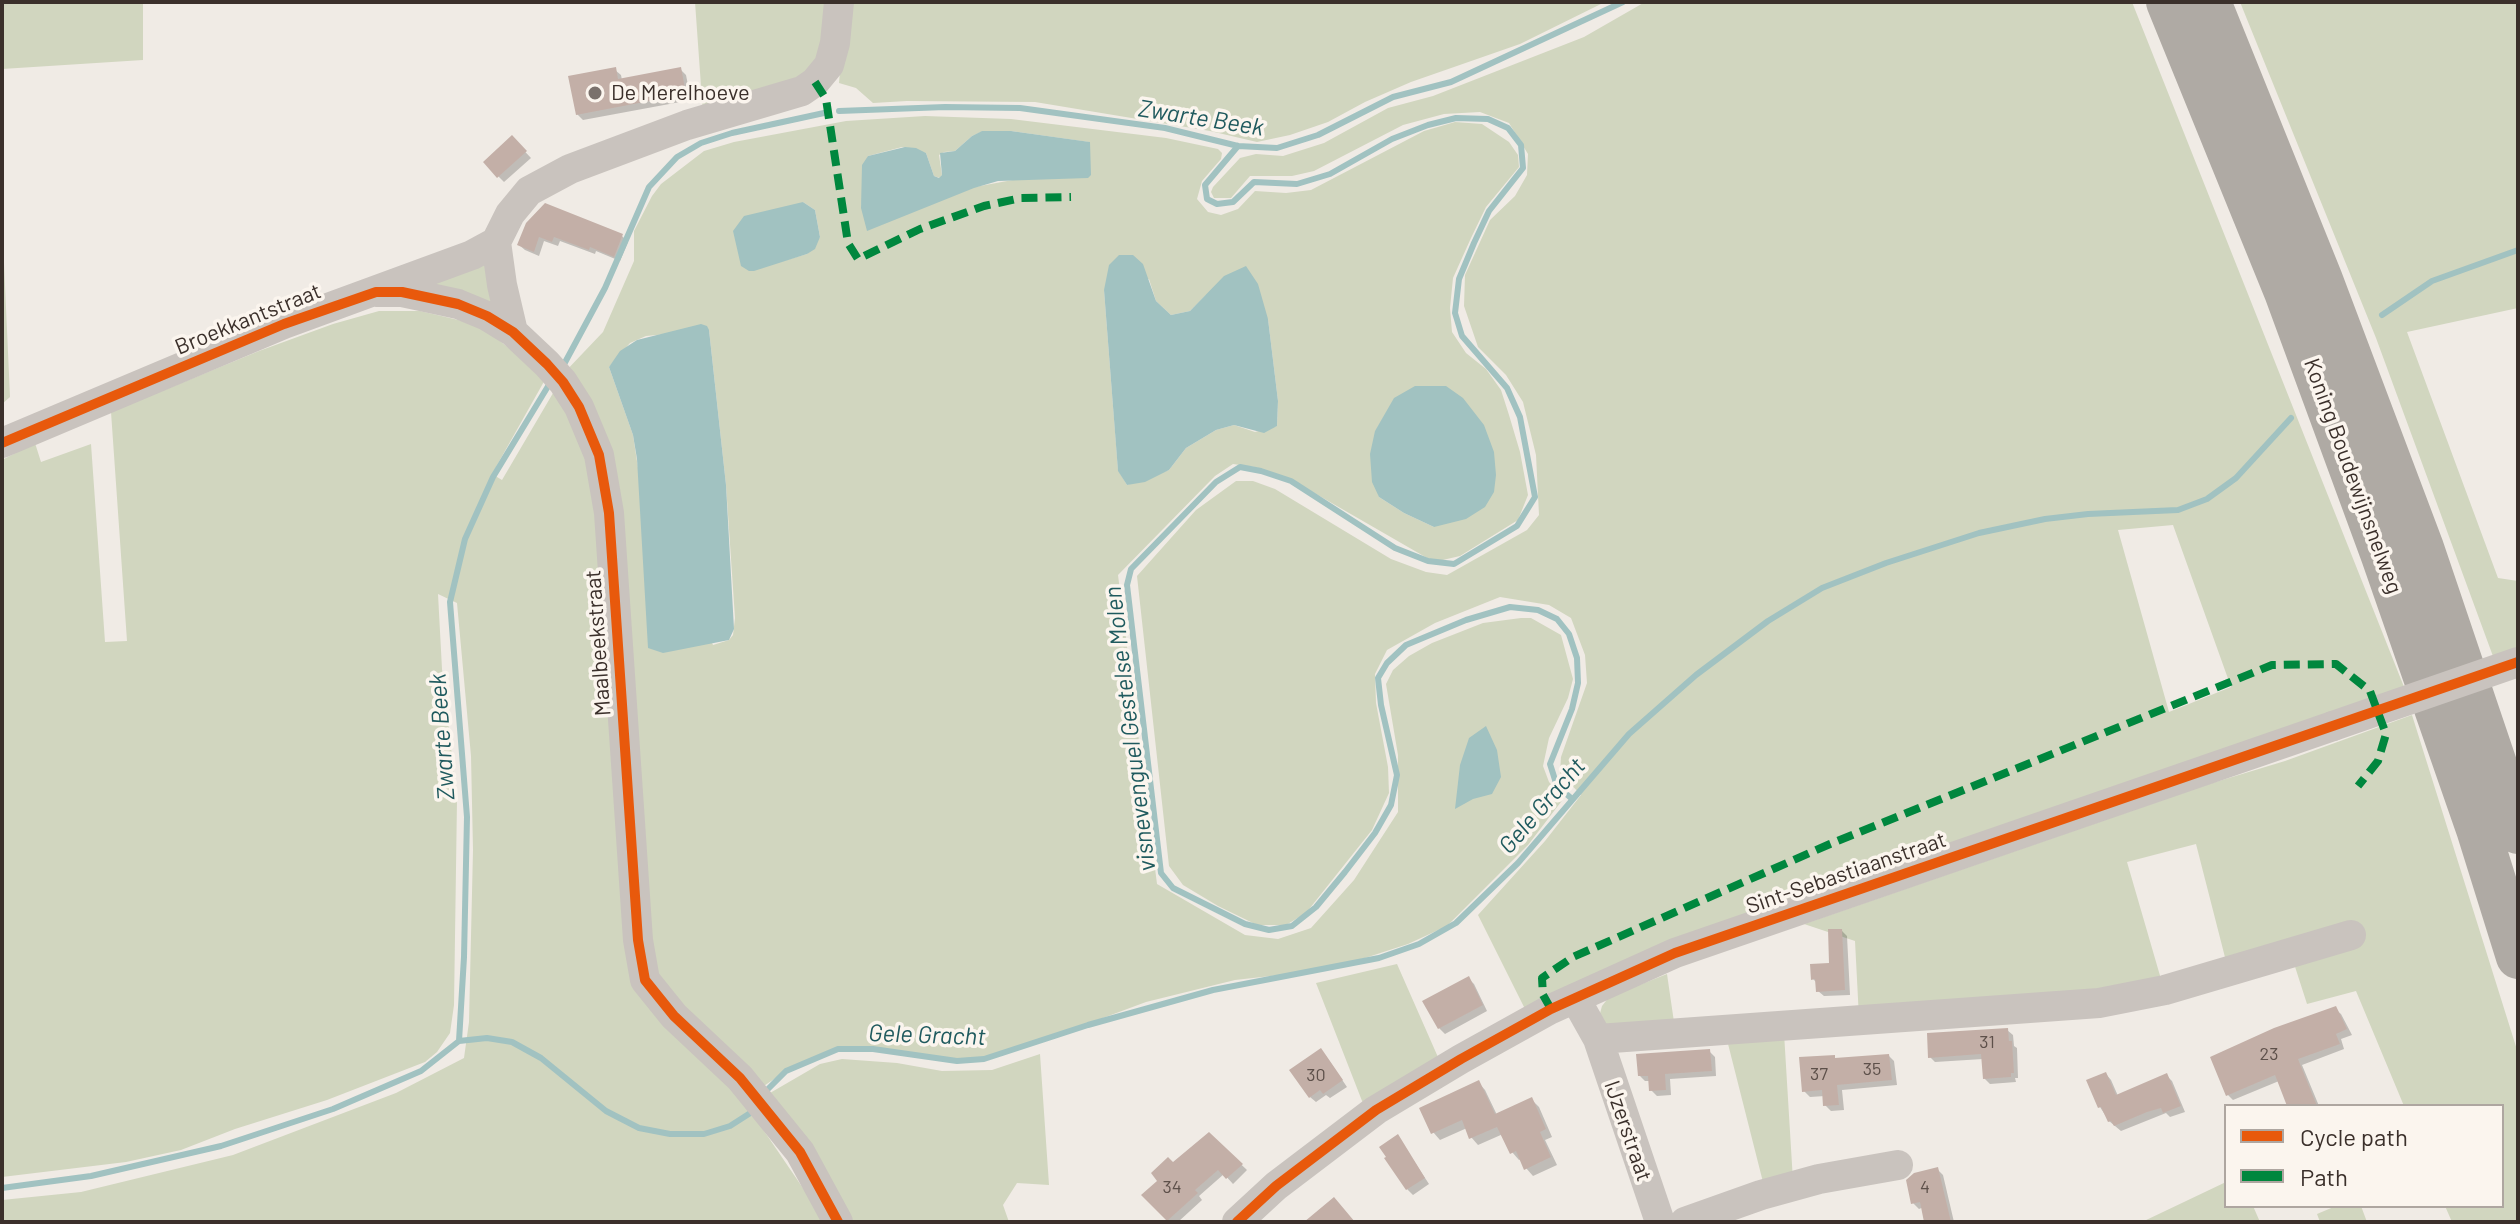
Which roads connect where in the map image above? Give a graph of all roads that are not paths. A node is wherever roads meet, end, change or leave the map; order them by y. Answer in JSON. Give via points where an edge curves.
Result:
{"nodes":[{"id":1,"x":839,"y":2,"type":"edge"},
{"id":2,"x":2168,"y":2,"type":"edge"},
{"id":3,"x":2209,"y":2,"type":"edge"},
{"id":4,"x":496,"y":242,"type":"junction"},
{"id":5,"x":376,"y":292,"type":"junction"},
{"id":6,"x":513,"y":332,"type":"junction"},
{"id":7,"x":2,"y":443,"type":"edge"},
{"id":8,"x":2518,"y":662,"type":"edge"},
{"id":9,"x":2518,"y":832,"type":"edge"},
{"id":10,"x":2351,"y":935,"type":"dead end"},
{"id":11,"x":2518,"y":957,"type":"edge"},
{"id":12,"x":1575,"y":998,"type":"junction"},
{"id":13,"x":1598,"y":1039,"type":"junction"},
{"id":14,"x":1898,"y":1165,"type":"dead end"},
{"id":15,"x":838,"y":1222,"type":"edge"},
{"id":16,"x":1237,"y":1222,"type":"edge"},
{"id":17,"x":1660,"y":1222,"type":"edge"},
{"id":18,"x":1685,"y":1222,"type":"edge"}],
"edges":[{"from":1,"to":4,"type":"street","via":[[829,65],[815,82],[789,96],[687,125],[551,177],[519,201]]},
{"from":2,"to":11,"type":"highway","name":"Koning Boudewijnsnelweg","via":[[2286,292],[2383,556]]},
{"from":3,"to":9,"type":"highway","name":"Koning Boudewijnsnelweg","via":[[2411,518]]},
{"from":4,"to":5,"type":"street","name":"Broekkantstraat"},
{"from":4,"to":6,"type":"street"},
{"from":5,"to":6,"type":"street","name":"Broekkantstraat","via":[[458,304]]},
{"from":5,"to":7,"type":"street","name":"Broekkantstraat","via":[[284,324]]},
{"from":6,"to":15,"type":"street","name":"Maalbeekstraat","via":[[555,373],[579,407],[599,455],[609,513],[645,980],[674,1016],[740,1078],[800,1152]]},
{"from":8,"to":12,"type":"street","name":"Sint-Sebastiaanstraat","bridge":true,"via":[[1675,953]]},
{"from":10,"to":13,"type":"street","via":[[2165,990],[2099,1003]]},
{"from":12,"to":13,"type":"street"},
{"from":12,"to":16,"type":"street","name":"Sint-Sebastiaanstraat","via":[[1376,1110]]},
{"from":13,"to":17,"type":"street","name":"IJzerstraat"},
{"from":14,"to":18,"type":"street","via":[[1819,1179]]}]}
